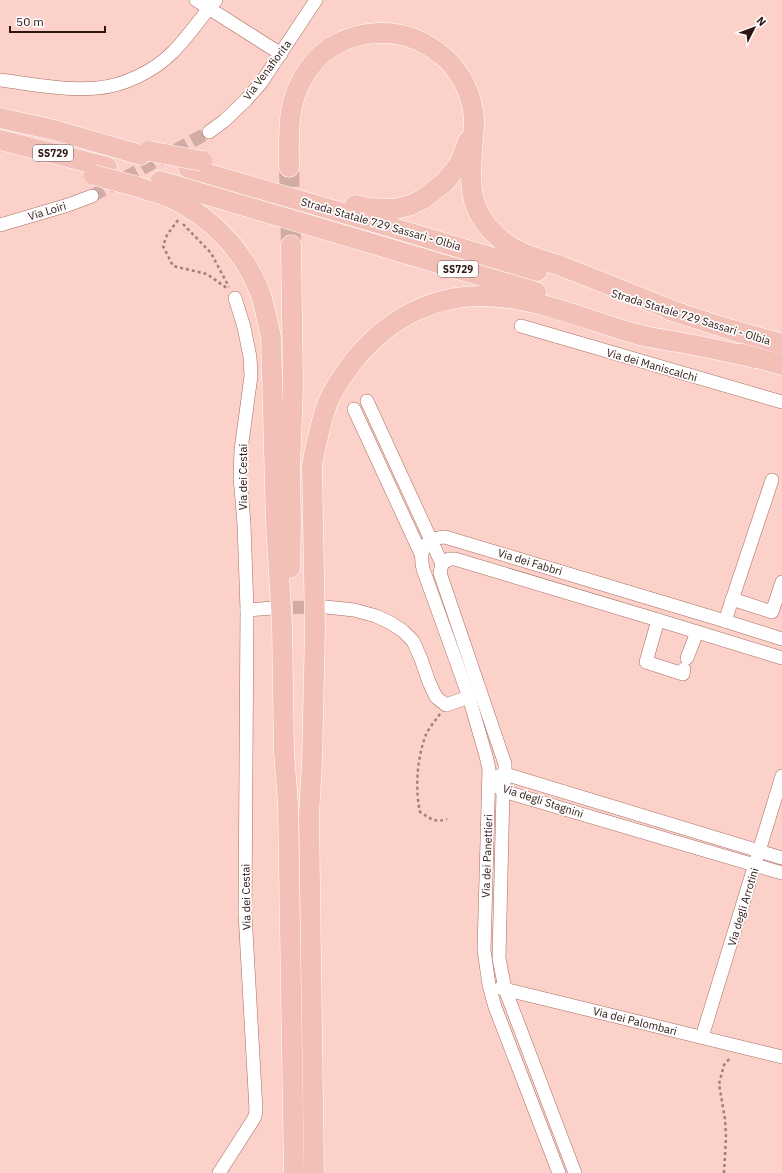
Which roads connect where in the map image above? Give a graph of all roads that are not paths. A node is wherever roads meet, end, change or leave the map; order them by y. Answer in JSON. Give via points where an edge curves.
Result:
{"nodes":[{"id":1,"x":196,"y":0,"type":"edge"},
{"id":2,"x":316,"y":0,"type":"edge"},
{"id":3,"x":212,"y":4,"type":"edge"},
{"id":4,"x":281,"y":54,"type":"junction"},
{"id":5,"x":0,"y":80,"type":"edge"},
{"id":6,"x":0,"y":118,"type":"edge"},
{"id":7,"x":474,"y":126,"type":"junction"},
{"id":8,"x":209,"y":132,"type":"tunnel mouth"},
{"id":9,"x":0,"y":141,"type":"edge"},
{"id":10,"x":195,"y":164,"type":"junction"},
{"id":11,"x":289,"y":167,"type":"tunnel mouth"},
{"id":12,"x":155,"y":186,"type":"junction"},
{"id":13,"x":92,"y":196,"type":"tunnel mouth"},
{"id":14,"x":0,"y":225,"type":"edge"},
{"id":15,"x":291,"y":244,"type":"tunnel mouth"},
{"id":16,"x":234,"y":295,"type":"road end"},
{"id":17,"x":682,"y":314,"type":"junction"},
{"id":18,"x":522,"y":326,"type":"dead end"},
{"id":19,"x":782,"y":344,"type":"edge"},
{"id":20,"x":755,"y":358,"type":"junction"},
{"id":21,"x":782,"y":365,"type":"edge"},
{"id":22,"x":292,"y":387,"type":"junction"},
{"id":23,"x":367,"y":401,"type":"dead end"},
{"id":24,"x":782,"y":402,"type":"edge"},
{"id":25,"x":354,"y":409,"type":"dead end"},
{"id":26,"x":772,"y":480,"type":"dead end"},
{"id":27,"x":431,"y":540,"type":"junction"},
{"id":28,"x":421,"y":554,"type":"junction"},
{"id":29,"x":442,"y":564,"type":"junction"},
{"id":30,"x":782,"y":582,"type":"edge"},
{"id":31,"x":629,"y":592,"type":"junction"},
{"id":32,"x":732,"y":599,"type":"junction"},
{"id":33,"x":326,"y":607,"type":"tunnel mouth"},
{"id":34,"x":273,"y":608,"type":"tunnel mouth"},
{"id":35,"x":247,"y":610,"type":"junction"},
{"id":36,"x":624,"y":610,"type":"junction"},
{"id":37,"x":658,"y":620,"type":"junction"},
{"id":38,"x":725,"y":621,"type":"junction"},
{"id":39,"x":697,"y":632,"type":"junction"},
{"id":40,"x":782,"y":639,"type":"edge"},
{"id":41,"x":782,"y":658,"type":"edge"},
{"id":42,"x":469,"y":697,"type":"junction"},
{"id":43,"x":505,"y":774,"type":"junction"},
{"id":44,"x":782,"y":776,"type":"edge"},
{"id":45,"x":489,"y":780,"type":"junction"},
{"id":46,"x":503,"y":791,"type":"junction"},
{"id":47,"x":288,"y":804,"type":"junction"},
{"id":48,"x":309,"y":814,"type":"junction"},
{"id":49,"x":760,"y":851,"type":"junction"},
{"id":50,"x":782,"y":858,"type":"edge"},
{"id":51,"x":756,"y":865,"type":"junction"},
{"id":52,"x":782,"y":873,"type":"edge"},
{"id":53,"x":489,"y":985,"type":"junction"},
{"id":54,"x":505,"y":989,"type":"junction"},
{"id":55,"x":702,"y":1038,"type":"junction"},
{"id":56,"x":782,"y":1057,"type":"edge"},
{"id":57,"x":219,"y":1173,"type":"edge"},
{"id":58,"x":294,"y":1173,"type":"edge"},
{"id":59,"x":314,"y":1173,"type":"edge"},
{"id":60,"x":559,"y":1173,"type":"edge"},
{"id":61,"x":575,"y":1173,"type":"edge"}],
"edges":[{"from":1,"to":3,"type":"street"},
{"from":2,"to":4,"type":"street","name":"Via Venafiorita"},
{"from":3,"to":4,"type":"street"},
{"from":3,"to":5,"type":"street","via":[[174,51],[160,63],[121,83],[98,88],[69,88]]},
{"from":4,"to":8,"type":"street","name":"Via Venafiorita","via":[[246,100]]},
{"from":6,"to":10,"type":"highway","number":"SS729","bridge":true},
{"from":7,"to":10,"type":"highway","via":[[460,163],[445,182],[423,199],[395,209],[362,206],[210,162]]},
{"from":7,"to":11,"type":"highway","via":[[474,111],[464,82],[444,56],[413,38],[396,34],[366,34],[352,37],[324,51],[311,66],[294,94],[288,126]]},
{"from":7,"to":17,"type":"highway","via":[[471,190],[480,215],[498,238],[525,254]]},
{"from":9,"to":12,"type":"highway","name":"Strada Statale 729 Sassari - Olbia","number":"SS729"},
{"from":10,"to":17,"type":"highway","name":"Strada Statale 729 Sassari - Olbia","number":"SS729","via":[[384,225]]},
{"from":12,"to":20,"type":"highway","name":"Strada Statale 729 Sassari - Olbia","number":"SS729","via":[[477,274]]},
{"from":12,"to":47,"type":"highway","via":[[207,220],[223,234],[250,270],[267,315],[272,351],[284,752]]},
{"from":13,"to":14,"type":"street","name":"Via Loiri"},
{"from":15,"to":22,"type":"highway"},
{"from":16,"to":35,"type":"street","name":"Via dei Cestai","via":[[244,327],[251,376],[240,477]]},
{"from":17,"to":19,"type":"highway","name":"Strada Statale 729 Sassari - Olbia","number":"SS729"},
{"from":18,"to":24,"type":"street","name":"Via dei Maniscalchi"},
{"from":20,"to":21,"type":"highway","name":"Strada Statale 729 Sassari - Olbia","number":"SS729"},
{"from":20,"to":48,"type":"highway","via":[[640,335],[524,301],[483,296],[453,298],[416,310],[386,329],[360,354],[337,385],[329,401],[316,442],[312,466],[314,628]]},
{"from":22,"to":47,"type":"highway","via":[[289,625],[291,752]]},
{"from":22,"to":48,"type":"highway","via":[[298,467],[304,762]]},
{"from":23,"to":27,"type":"street"},
{"from":25,"to":28,"type":"street","name":"Via dei Panettieri"},
{"from":26,"to":32,"type":"street"},
{"from":27,"to":28,"type":"street"},
{"from":27,"to":29,"type":"street"},
{"from":27,"to":31,"type":"street","name":"Via dei Fabbri","via":[[445,537]]},
{"from":28,"to":42,"type":"street","name":"Via dei Panettieri","via":[[423,570]]},
{"from":29,"to":36,"type":"street","name":"Via dei Fabbri","via":[[455,559]]},
{"from":29,"to":43,"type":"street","name":"Via dei Panettieri","via":[[440,573],[505,764]]},
{"from":30,"to":32,"type":"street","via":[[772,612]]},
{"from":31,"to":36,"type":"street"},
{"from":31,"to":38,"type":"street","name":"Via dei Fabbri"},
{"from":32,"to":38,"type":"street"},
{"from":33,"to":42,"type":"street","via":[[354,610],[391,623],[413,641],[436,696],[446,705]]},
{"from":34,"to":35,"type":"street"},
{"from":35,"to":57,"type":"street","name":"Via dei Cestai","via":[[245,913],[256,1110],[255,1116]]},
{"from":36,"to":37,"type":"street","name":"Via dei Fabbri"},
{"from":37,"to":39,"type":"street","name":"Via dei Fabbri"},
{"from":37,"to":39,"type":"street","via":[[646,662],[683,674]]},
{"from":38,"to":40,"type":"street","name":"Via dei Fabbri"},
{"from":39,"to":41,"type":"street","name":"Via dei Fabbri"},
{"from":42,"to":45,"type":"street","name":"Via dei Panettieri","via":[[486,756]]},
{"from":43,"to":45,"type":"street","name":"Via degli Stagnini"},
{"from":43,"to":46,"type":"street","name":"Via dei Panettieri"},
{"from":43,"to":49,"type":"street","name":"Via degli Stagnini"},
{"from":44,"to":49,"type":"street","name":"Via degli Arrotini"},
{"from":45,"to":46,"type":"street","name":"Via degli Stagnini"},
{"from":45,"to":53,"type":"street","name":"Via dei Panettieri","via":[[484,950]]},
{"from":46,"to":51,"type":"street","name":"Via degli Stagnini"},
{"from":46,"to":54,"type":"street","name":"Via dei Panettieri","via":[[499,958]]},
{"from":47,"to":58,"type":"highway"},
{"from":48,"to":59,"type":"highway"},
{"from":49,"to":50,"type":"street","name":"Via degli Stagnini"},
{"from":49,"to":51,"type":"street","name":"Via degli Arrotini"},
{"from":51,"to":52,"type":"street","name":"Via degli Stagnini"},
{"from":51,"to":55,"type":"street","name":"Via degli Arrotini"},
{"from":53,"to":54,"type":"street","name":"Via dei Palombari"},
{"from":53,"to":60,"type":"street","name":"Via dei Panettieri","via":[[495,1007]]},
{"from":54,"to":55,"type":"street","name":"Via dei Palombari"},
{"from":54,"to":61,"type":"street","name":"Via dei Panettieri"},
{"from":55,"to":56,"type":"street","name":"Via dei Palombari"}]}
